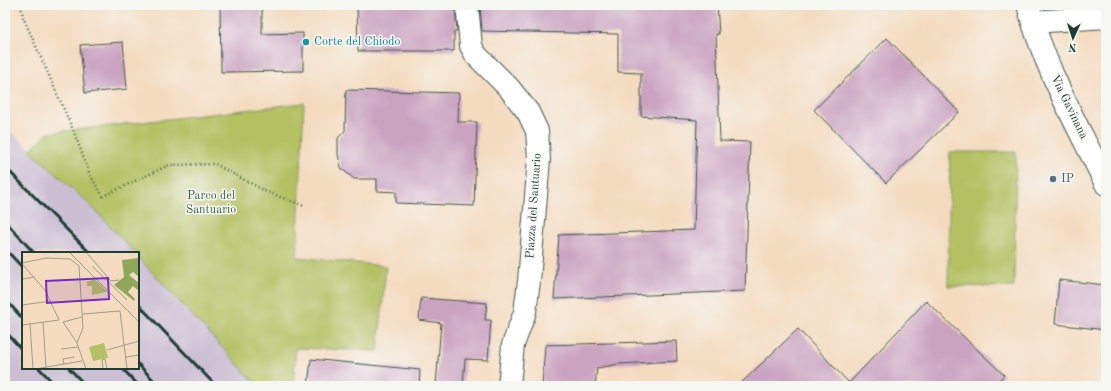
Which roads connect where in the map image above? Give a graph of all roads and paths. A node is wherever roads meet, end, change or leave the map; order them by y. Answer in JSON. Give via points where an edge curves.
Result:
{"nodes":[{"id":1,"x":20,"y":5,"type":"edge"},
{"id":2,"x":467,"y":5,"type":"edge"},
{"id":3,"x":1030,"y":14,"type":"edge"},
{"id":4,"x":1106,"y":16,"type":"edge"},
{"id":5,"x":1106,"y":184,"type":"edge"},
{"id":6,"x":304,"y":206,"type":"dead end"},
{"id":7,"x":509,"y":386,"type":"edge"}],
"edges":[{"from":1,"to":6,"type":"path","via":[[90,175],[103,196],[169,165],[215,164],[265,191]]},
{"from":2,"to":7,"type":"street","name":"Piazza del Santuario","via":[[469,35],[476,55],[509,88],[528,112],[537,131],[539,158],[525,312],[513,345]]},
{"from":3,"to":4,"type":"street"},
{"from":3,"to":5,"type":"street","name":"Via Gavinana","via":[[1053,74]]}]}
